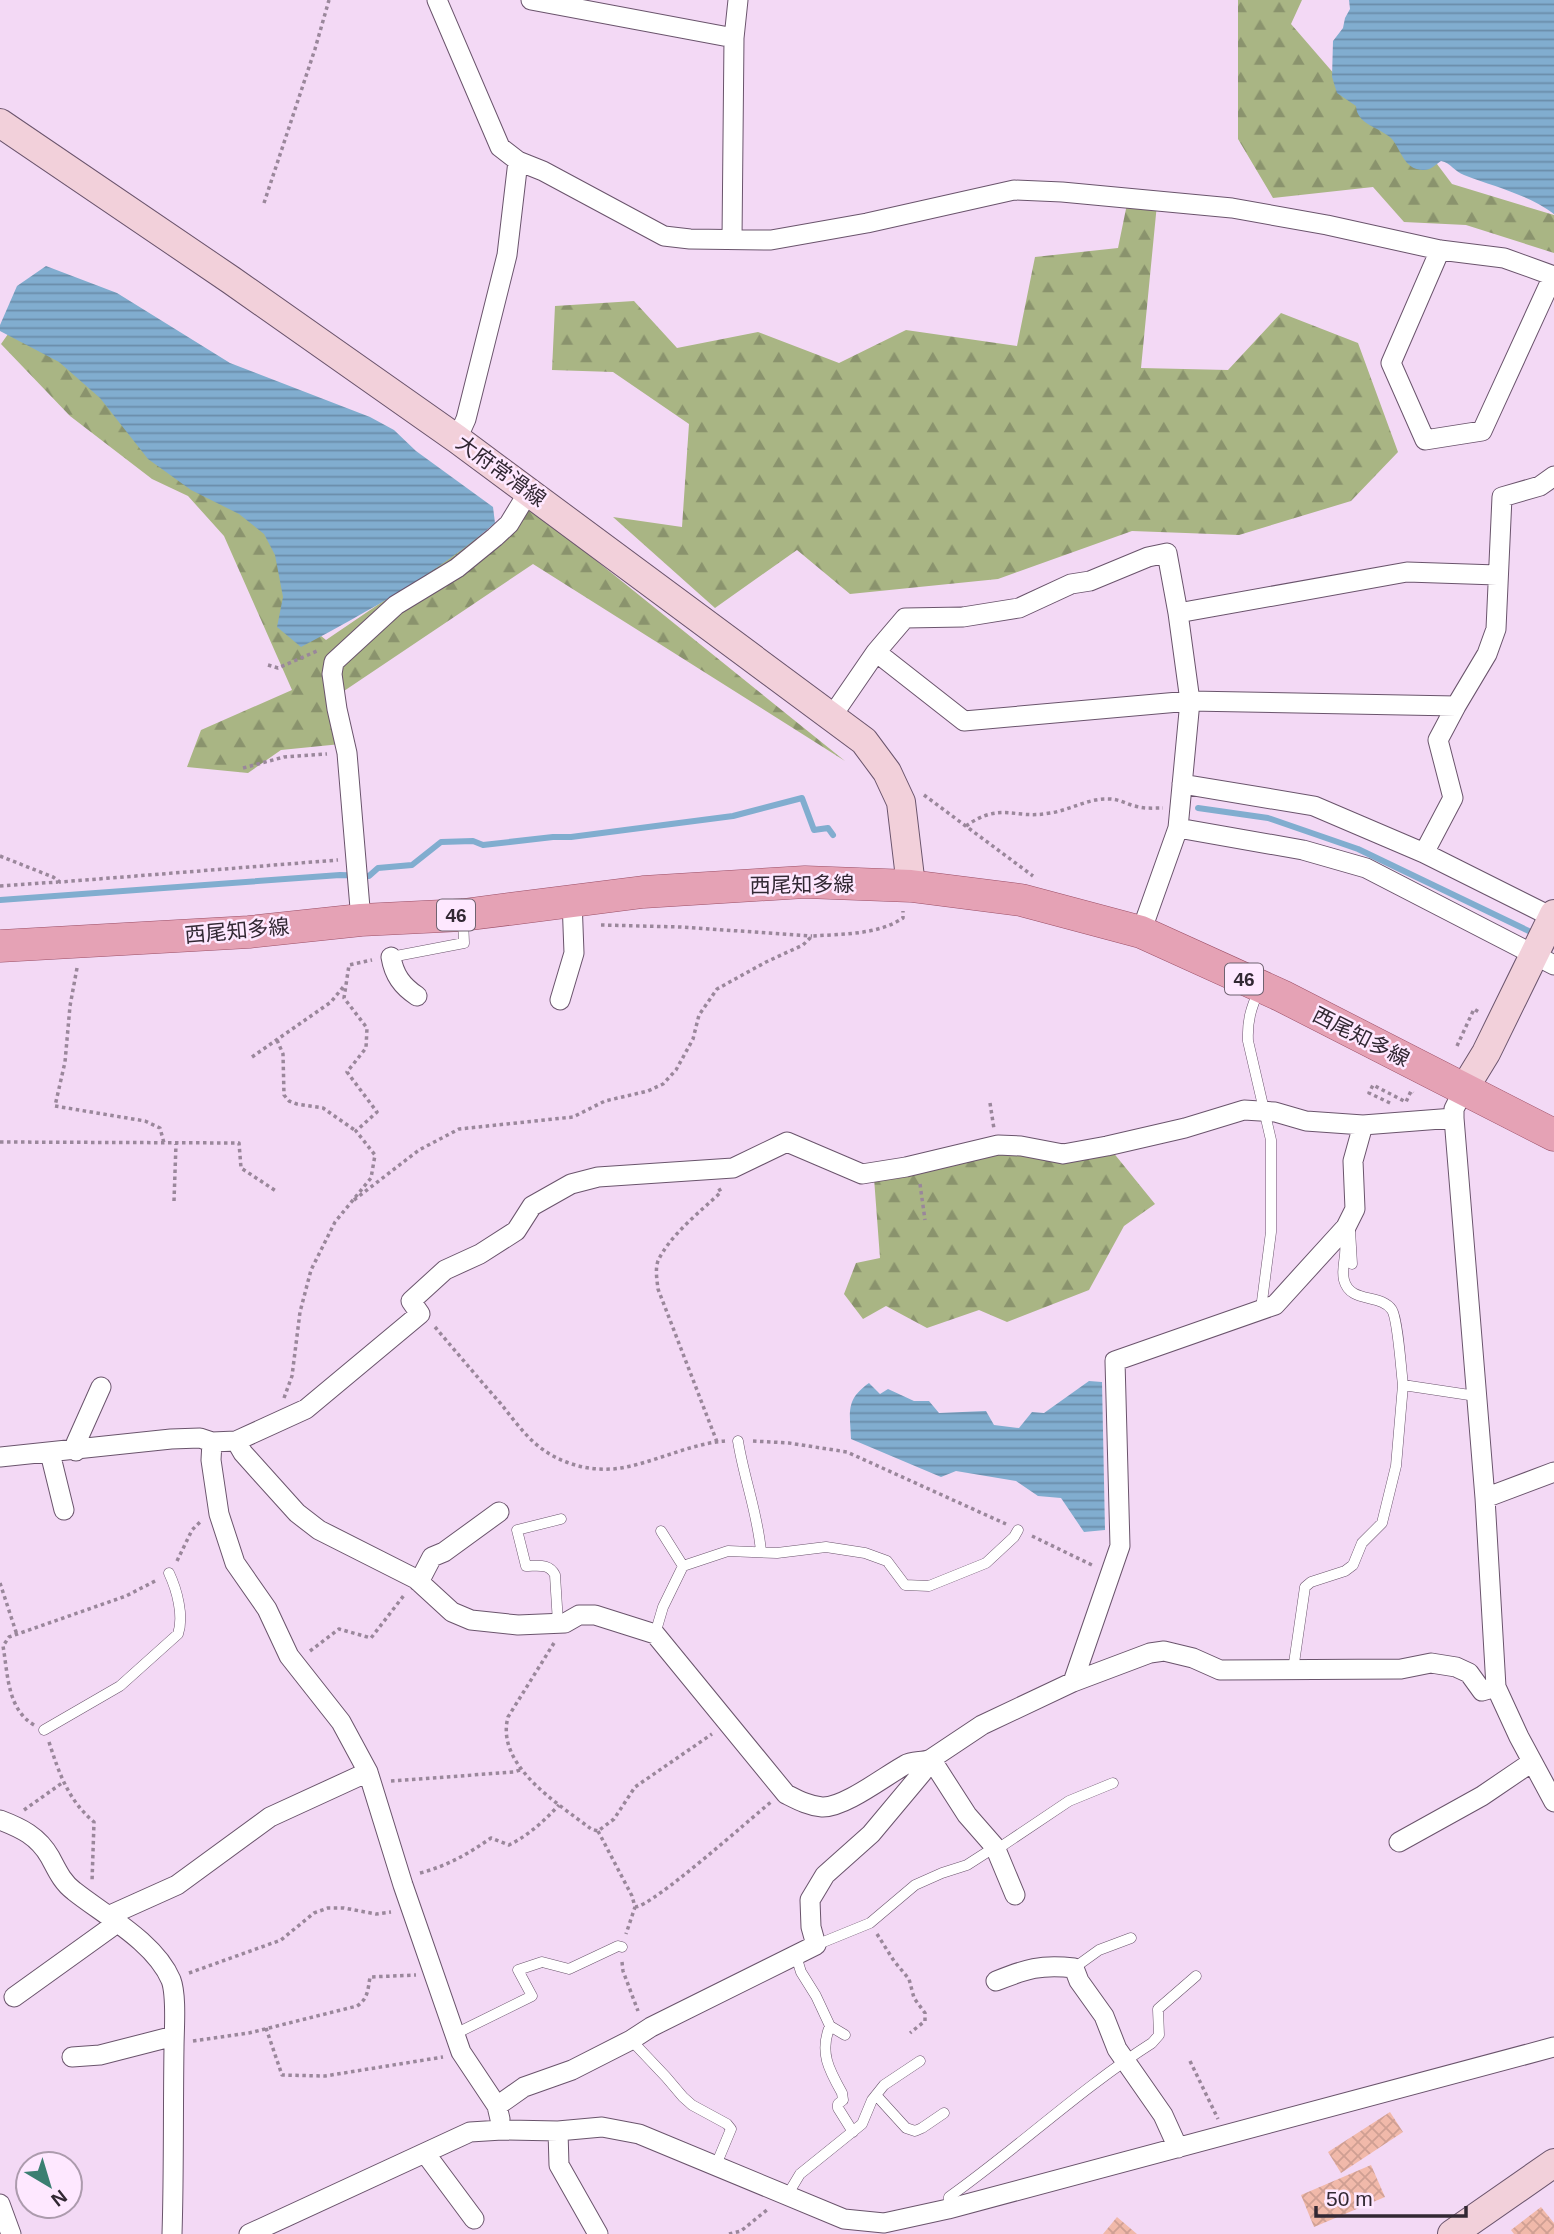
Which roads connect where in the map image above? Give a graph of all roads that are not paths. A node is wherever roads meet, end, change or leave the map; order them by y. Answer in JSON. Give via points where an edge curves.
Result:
{"nodes":[{"id":1,"x":437,"y":0,"type":"edge"},
{"id":2,"x":531,"y":0,"type":"edge"},
{"id":3,"x":737,"y":0,"type":"edge"},
{"id":4,"x":734,"y":38,"type":"junction"},
{"id":5,"x":0,"y":123,"type":"edge"},
{"id":6,"x":518,"y":161,"type":"junction"},
{"id":7,"x":732,"y":239,"type":"junction"},
{"id":8,"x":1440,"y":250,"type":"junction"},
{"id":9,"x":1554,"y":276,"type":"edge"},
{"id":10,"x":457,"y":439,"type":"junction"},
{"id":11,"x":1554,"y":476,"type":"edge"},
{"id":12,"x":529,"y":491,"type":"junction"},
{"id":13,"x":1497,"y":575,"type":"junction"},
{"id":14,"x":1178,"y":613,"type":"junction"},
{"id":15,"x":876,"y":652,"type":"junction"},
{"id":16,"x":1190,"y":701,"type":"junction"},
{"id":17,"x":1456,"y":706,"type":"junction"},
{"id":18,"x":832,"y":716,"type":"junction"},
{"id":19,"x":1180,"y":807,"type":"junction"},
{"id":20,"x":1424,"y":853,"type":"junction"},
{"id":21,"x":908,"y":886,"type":"junction"},
{"id":22,"x":586,"y":899,"type":"junction"},
{"id":23,"x":463,"y":915,"type":"junction"},
{"id":24,"x":361,"y":920,"type":"junction"},
{"id":25,"x":1141,"y":932,"type":"junction"},
{"id":26,"x":1548,"y":934,"type":"edge"},
{"id":27,"x":0,"y":946,"type":"edge"},
{"id":28,"x":391,"y":957,"type":"joint"},
{"id":29,"x":1260,"y":986,"type":"junction"},
{"id":30,"x":417,"y":996,"type":"dead end"},
{"id":31,"x":560,"y":1000,"type":"dead end"},
{"id":32,"x":1459,"y":1104,"type":"junction"},
{"id":33,"x":1263,"y":1112,"type":"junction"},
{"id":34,"x":1363,"y":1125,"type":"junction"},
{"id":35,"x":1554,"y":1135,"type":"edge"},
{"id":36,"x":1343,"y":1230,"type":"junction"},
{"id":37,"x":1352,"y":1264,"type":"dead end"},
{"id":38,"x":1261,"y":1309,"type":"junction"},
{"id":39,"x":1404,"y":1385,"type":"junction"},
{"id":40,"x":101,"y":1387,"type":"dead end"},
{"id":41,"x":1476,"y":1396,"type":"junction"},
{"id":42,"x":236,"y":1441,"type":"junction"},
{"id":43,"x":738,"y":1441,"type":"dead end"},
{"id":44,"x":212,"y":1443,"type":"junction"},
{"id":45,"x":76,"y":1451,"type":"junction"},
{"id":46,"x":50,"y":1453,"type":"junction"},
{"id":47,"x":0,"y":1457,"type":"edge"},
{"id":48,"x":1554,"y":1472,"type":"edge"},
{"id":49,"x":1485,"y":1498,"type":"junction"},
{"id":50,"x":64,"y":1510,"type":"dead end"},
{"id":51,"x":499,"y":1512,"type":"dead end"},
{"id":52,"x":561,"y":1519,"type":"dead end"},
{"id":53,"x":1018,"y":1530,"type":"dead end"},
{"id":54,"x":661,"y":1531,"type":"dead end"},
{"id":55,"x":761,"y":1552,"type":"junction"},
{"id":56,"x":683,"y":1566,"type":"junction"},
{"id":57,"x":169,"y":1573,"type":"road end"},
{"id":58,"x":418,"y":1580,"type":"junction"},
{"id":59,"x":562,"y":1623,"type":"junction"},
{"id":60,"x":655,"y":1634,"type":"junction"},
{"id":61,"x":1293,"y":1670,"type":"junction"},
{"id":62,"x":1073,"y":1682,"type":"junction"},
{"id":63,"x":1496,"y":1687,"type":"junction"},
{"id":64,"x":44,"y":1730,"type":"road end"},
{"id":65,"x":927,"y":1761,"type":"junction"},
{"id":66,"x":1532,"y":1762,"type":"junction"},
{"id":67,"x":370,"y":1777,"type":"junction"},
{"id":68,"x":1113,"y":1783,"type":"dead end"},
{"id":69,"x":1554,"y":1802,"type":"edge"},
{"id":70,"x":5,"y":1822,"type":"edge"},
{"id":71,"x":1399,"y":1842,"type":"dead end"},
{"id":72,"x":995,"y":1849,"type":"junction"},
{"id":73,"x":1015,"y":1895,"type":"dead end"},
{"id":74,"x":113,"y":1919,"type":"junction"},
{"id":75,"x":1131,"y":1938,"type":"dead end"},
{"id":76,"x":816,"y":1945,"type":"junction"},
{"id":77,"x":622,"y":1947,"type":"road end"},
{"id":78,"x":796,"y":1956,"type":"junction"},
{"id":79,"x":1074,"y":1968,"type":"junction"},
{"id":80,"x":1196,"y":1976,"type":"dead end"},
{"id":81,"x":996,"y":1981,"type":"dead end"},
{"id":82,"x":14,"y":1997,"type":"dead end"},
{"id":83,"x":830,"y":2026,"type":"junction"},
{"id":84,"x":638,"y":2035,"type":"junction"},
{"id":85,"x":845,"y":2035,"type":"dead end"},
{"id":86,"x":174,"y":2039,"type":"junction"},
{"id":87,"x":458,"y":2043,"type":"junction"},
{"id":88,"x":1554,"y":2047,"type":"edge"},
{"id":89,"x":72,"y":2057,"type":"dead end"},
{"id":90,"x":1125,"y":2060,"type":"junction"},
{"id":91,"x":920,"y":2061,"type":"dead end"},
{"id":92,"x":876,"y":2095,"type":"junction"},
{"id":93,"x":497,"y":2106,"type":"junction"},
{"id":94,"x":944,"y":2113,"type":"dead end"},
{"id":95,"x":502,"y":2130,"type":"junction"},
{"id":96,"x":558,"y":2132,"type":"junction"},
{"id":97,"x":853,"y":2132,"type":"junction"},
{"id":98,"x":1178,"y":2148,"type":"junction"},
{"id":99,"x":425,"y":2153,"type":"junction"},
{"id":100,"x":1554,"y":2163,"type":"edge"},
{"id":101,"x":716,"y":2165,"type":"junction"},
{"id":102,"x":786,"y":2193,"type":"junction"},
{"id":103,"x":0,"y":2204,"type":"edge"},
{"id":104,"x":948,"y":2209,"type":"junction"},
{"id":105,"x":474,"y":2219,"type":"dead end"},
{"id":106,"x":253,"y":2233,"type":"edge"},
{"id":107,"x":11,"y":2234,"type":"edge"},
{"id":108,"x":172,"y":2234,"type":"edge"},
{"id":109,"x":598,"y":2234,"type":"edge"},
{"id":110,"x":1452,"y":2234,"type":"edge"}],
"edges":[{"from":1,"to":6,"type":"street","via":[[500,146]]},
{"from":2,"to":4,"type":"street"},
{"from":3,"to":4,"type":"street"},
{"from":4,"to":7,"type":"street"},
{"from":5,"to":10,"type":"main road","name":"大府常滑線"},
{"from":6,"to":7,"type":"street","via":[[664,236]]},
{"from":6,"to":10,"type":"street","via":[[507,255]]},
{"from":7,"to":8,"type":"street","via":[[771,240],[812,233],[1014,190],[1232,208]]},
{"from":8,"to":9,"type":"street","via":[[1504,258]]},
{"from":8,"to":9,"type":"street","via":[[1391,363],[1425,440],[1482,430]]},
{"from":10,"to":12,"type":"main road","name":"大府常滑線"},
{"from":11,"to":13,"type":"street","via":[[1540,486],[1502,497]]},
{"from":12,"to":18,"type":"main road","name":"大府常滑線"},
{"from":12,"to":24,"type":"street","via":[[509,524],[495,537],[457,568],[396,605],[334,662]]},
{"from":13,"to":14,"type":"street","via":[[1407,572]]},
{"from":13,"to":17,"type":"street","via":[[1496,629],[1487,654]]},
{"from":14,"to":15,"type":"street","via":[[1167,553],[1071,584],[1020,608],[962,617],[905,618]]},
{"from":14,"to":16,"type":"street"},
{"from":15,"to":16,"type":"street","via":[[964,721]]},
{"from":15,"to":18,"type":"street"},
{"from":16,"to":17,"type":"street"},
{"from":16,"to":19,"type":"street"},
{"from":17,"to":20,"type":"street","via":[[1438,740],[1453,798]]},
{"from":18,"to":21,"type":"main road","name":"大府常滑線","via":[[864,741],[887,772],[901,802]]},
{"from":19,"to":20,"type":"street","via":[[1314,806]]},
{"from":19,"to":25,"type":"street"},
{"from":19,"to":26,"type":"street"},
{"from":20,"to":26,"type":"street"},
{"from":21,"to":22,"type":"main road","name":"西尾知多線","number":"46","via":[[805,882]]},
{"from":21,"to":25,"type":"main road","name":"西尾知多線","number":"46","via":[[1021,900]]},
{"from":22,"to":23,"type":"main road","name":"西尾知多線","number":"46"},
{"from":22,"to":31,"type":"street"},
{"from":23,"to":24,"type":"main road","name":"西尾知多線","number":"46"},
{"from":23,"to":28,"type":"lane","via":[[464,943]]},
{"from":24,"to":27,"type":"main road","name":"西尾知多線","number":"46","via":[[249,932]]},
{"from":25,"to":29,"type":"main road","name":"西尾知多線","number":"46"},
{"from":26,"to":32,"type":"main road"},
{"from":28,"to":30,"type":"street","via":[[393,971]]},
{"from":29,"to":32,"type":"main road","name":"西尾知多線","number":"46"},
{"from":29,"to":33,"type":"lane","via":[[1247,1026]]},
{"from":32,"to":34,"type":"street"},
{"from":32,"to":35,"type":"main road","name":"西尾知多線","number":"46"},
{"from":32,"to":41,"type":"street"},
{"from":33,"to":34,"type":"street"},
{"from":33,"to":38,"type":"lane","via":[[1271,1140],[1272,1172],[1271,1232]]},
{"from":33,"to":42,"type":"street","via":[[1244,1110],[1185,1128],[1063,1154],[998,1145],[862,1174],[787,1142],[733,1168],[598,1177],[571,1184],[532,1206],[516,1231],[445,1270],[411,1301],[421,1314],[321,1399]]},
{"from":34,"to":36,"type":"street","via":[[1353,1161],[1355,1209]]},
{"from":36,"to":37,"type":"lane","via":[[1350,1230]]},
{"from":36,"to":38,"type":"street","via":[[1275,1305]]},
{"from":36,"to":39,"type":"lane","via":[[1344,1280],[1351,1292],[1385,1304],[1394,1314]]},
{"from":38,"to":62,"type":"street","via":[[1115,1361],[1120,1546]]},
{"from":39,"to":41,"type":"lane"},
{"from":39,"to":61,"type":"lane","via":[[1396,1466],[1382,1523],[1362,1543],[1353,1565],[1305,1587]]},
{"from":40,"to":45,"type":"street"},
{"from":41,"to":49,"type":"street"},
{"from":42,"to":44,"type":"street"},
{"from":42,"to":58,"type":"street","via":[[298,1513],[319,1530]]},
{"from":43,"to":55,"type":"lane","via":[[759,1525]]},
{"from":44,"to":45,"type":"street","via":[[200,1437]]},
{"from":44,"to":67,"type":"street","via":[[218,1510],[235,1563],[267,1609],[293,1661],[341,1722]]},
{"from":45,"to":46,"type":"street"},
{"from":46,"to":47,"type":"street"},
{"from":46,"to":50,"type":"street"},
{"from":48,"to":49,"type":"street"},
{"from":49,"to":63,"type":"street"},
{"from":51,"to":58,"type":"street","via":[[432,1557]]},
{"from":52,"to":59,"type":"lane","via":[[517,1530],[526,1566],[547,1566],[555,1575]]},
{"from":53,"to":55,"type":"lane","via":[[986,1563],[929,1586],[905,1584],[887,1561],[865,1553],[826,1547]]},
{"from":54,"to":56,"type":"lane"},
{"from":55,"to":56,"type":"lane","via":[[728,1550]]},
{"from":56,"to":60,"type":"lane"},
{"from":57,"to":64,"type":"lane","via":[[181,1624],[177,1634],[120,1686]]},
{"from":58,"to":59,"type":"street","via":[[452,1612],[471,1620]]},
{"from":59,"to":60,"type":"street","via":[[579,1615],[594,1615]]},
{"from":60,"to":65,"type":"street","via":[[784,1791],[809,1805],[826,1807],[844,1801],[909,1762]]},
{"from":61,"to":62,"type":"street","via":[[1220,1670],[1193,1658],[1158,1651]]},
{"from":61,"to":63,"type":"street","via":[[1401,1669],[1431,1663],[1469,1673],[1482,1691]]},
{"from":62,"to":65,"type":"street","via":[[982,1725]]},
{"from":63,"to":66,"type":"street"},
{"from":65,"to":72,"type":"street"},
{"from":65,"to":76,"type":"street","via":[[871,1834],[825,1875],[810,1900]]},
{"from":66,"to":69,"type":"street"},
{"from":66,"to":71,"type":"street"},
{"from":67,"to":74,"type":"street","via":[[270,1817],[177,1885]]},
{"from":67,"to":87,"type":"street"},
{"from":68,"to":72,"type":"lane","via":[[1069,1801]]},
{"from":70,"to":74,"type":"street","via":[[37,1839],[59,1877]]},
{"from":72,"to":73,"type":"street"},
{"from":72,"to":76,"type":"lane","via":[[915,1885],[870,1923]]},
{"from":74,"to":82,"type":"street"},
{"from":74,"to":86,"type":"street","via":[[147,1948],[170,1979]]},
{"from":75,"to":79,"type":"lane","via":[[1099,1950]]},
{"from":76,"to":78,"type":"street"},
{"from":77,"to":87,"type":"lane","via":[[569,1969],[542,1962],[518,1970],[532,1996]]},
{"from":78,"to":83,"type":"lane"},
{"from":78,"to":84,"type":"street"},
{"from":79,"to":81,"type":"street","via":[[1044,1965]]},
{"from":79,"to":90,"type":"street"},
{"from":80,"to":90,"type":"lane","via":[[1158,2008],[1159,2035]]},
{"from":83,"to":85,"type":"lane"},
{"from":83,"to":97,"type":"lane","via":[[824,2051],[842,2093],[838,2108]]},
{"from":84,"to":93,"type":"street","via":[[572,2070],[524,2087]]},
{"from":84,"to":101,"type":"lane","via":[[682,2097],[731,2129]]},
{"from":86,"to":89,"type":"street"},
{"from":86,"to":108,"type":"street"},
{"from":87,"to":93,"type":"street"},
{"from":88,"to":98,"type":"street"},
{"from":90,"to":98,"type":"street","via":[[1163,2115]]},
{"from":90,"to":104,"type":"lane","via":[[948,2197]]},
{"from":91,"to":92,"type":"lane"},
{"from":92,"to":94,"type":"lane","via":[[906,2128],[915,2131]]},
{"from":92,"to":97,"type":"lane"},
{"from":93,"to":95,"type":"street"},
{"from":95,"to":96,"type":"street"},
{"from":95,"to":99,"type":"street","via":[[470,2132]]},
{"from":96,"to":101,"type":"street","via":[[603,2127],[639,2134]]},
{"from":96,"to":109,"type":"street","via":[[559,2165]]},
{"from":97,"to":102,"type":"lane","via":[[800,2174]]},
{"from":98,"to":104,"type":"street"},
{"from":99,"to":105,"type":"street"},
{"from":99,"to":106,"type":"street"},
{"from":100,"to":110,"type":"main road"},
{"from":101,"to":102,"type":"street"},
{"from":102,"to":104,"type":"street","via":[[844,2219],[884,2223]]},
{"from":103,"to":107,"type":"street"}]}
